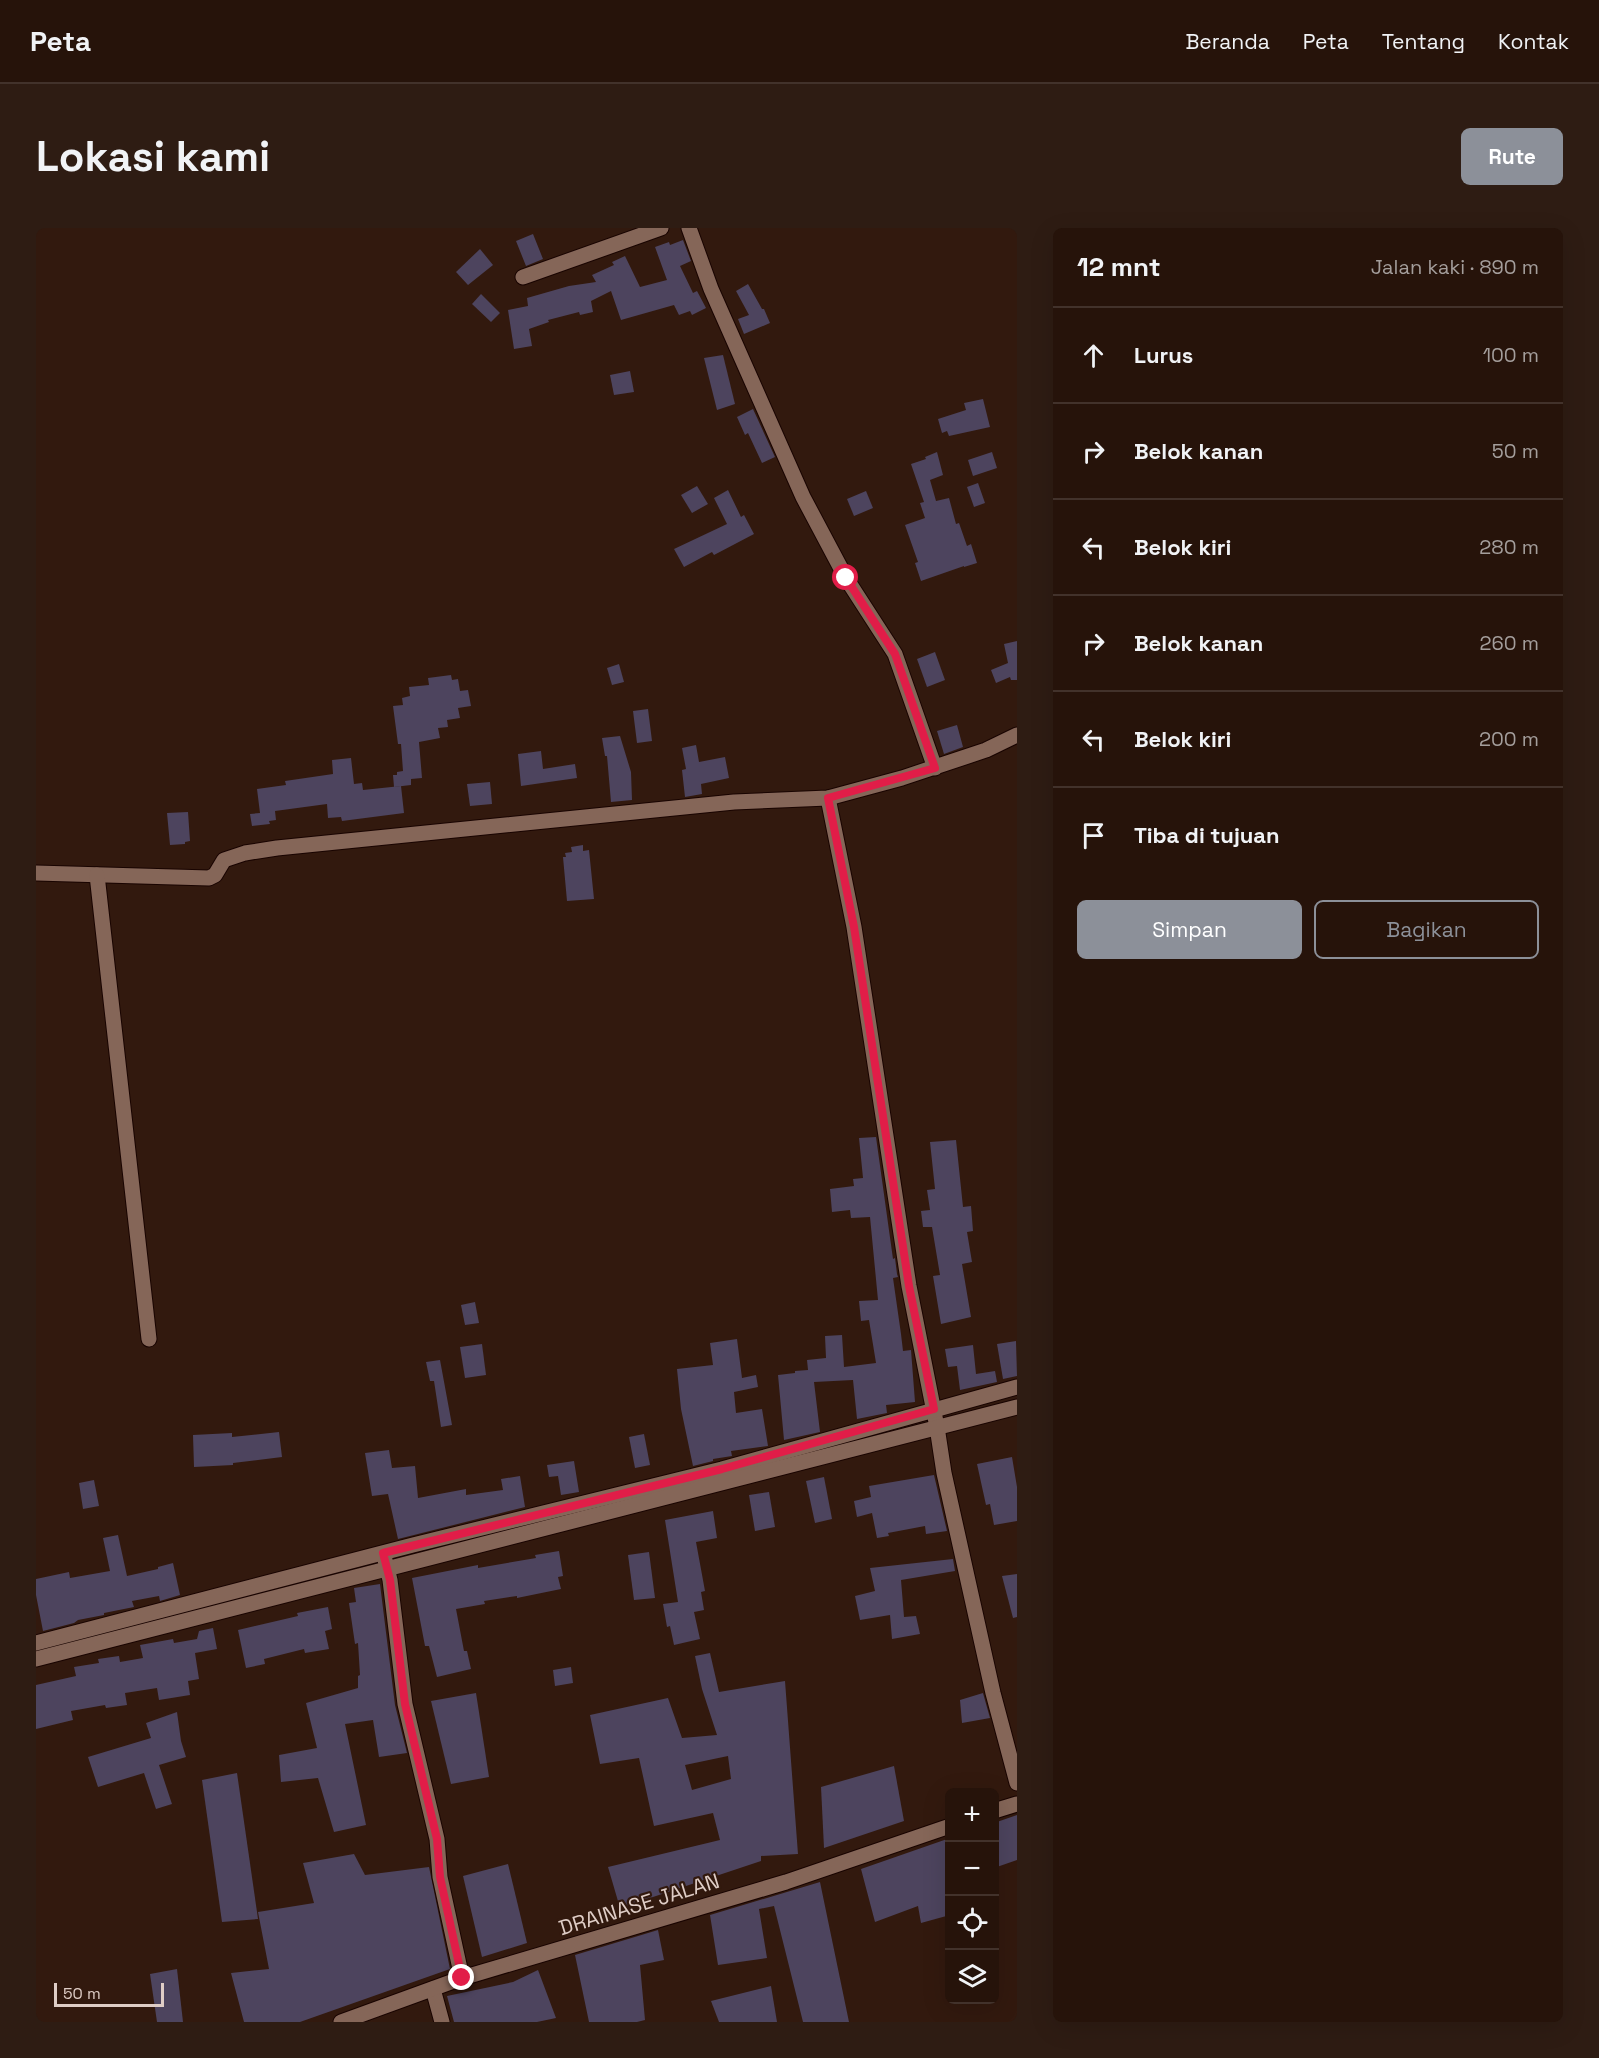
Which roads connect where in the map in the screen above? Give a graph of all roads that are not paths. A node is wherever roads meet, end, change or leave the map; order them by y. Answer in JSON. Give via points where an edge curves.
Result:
{"nodes":[{"id":1,"x":661,"y":228,"type":"edge"},
{"id":2,"x":689,"y":228,"type":"edge"},
{"id":3,"x":523,"y":277,"type":"dead end"},
{"id":4,"x":1017,"y":735,"type":"edge"},
{"id":5,"x":935,"y":768,"type":"junction"},
{"id":6,"x":828,"y":798,"type":"junction"},
{"id":7,"x":36,"y":873,"type":"edge"},
{"id":8,"x":97,"y":875,"type":"junction"},
{"id":9,"x":148,"y":1339,"type":"dead end"},
{"id":10,"x":1017,"y":1387,"type":"edge"},
{"id":11,"x":1017,"y":1407,"type":"edge"},
{"id":12,"x":934,"y":1409,"type":"junction"},
{"id":13,"x":937,"y":1427,"type":"junction"},
{"id":14,"x":385,"y":1560,"type":"junction"},
{"id":15,"x":36,"y":1643,"type":"edge"},
{"id":16,"x":36,"y":1659,"type":"edge"},
{"id":17,"x":1017,"y":1783,"type":"edge"},
{"id":18,"x":1017,"y":1804,"type":"edge"},
{"id":19,"x":999,"y":1809,"type":"edge"},
{"id":20,"x":945,"y":1828,"type":"edge"},
{"id":21,"x":462,"y":1978,"type":"junction"},
{"id":22,"x":433,"y":1989,"type":"junction"},
{"id":23,"x":340,"y":2022,"type":"edge"},
{"id":24,"x":442,"y":2022,"type":"edge"}],
"edges":[{"from":1,"to":3,"type":"street"},
{"from":2,"to":5,"type":"street","via":[[711,289],[803,497],[846,578],[895,654]]},
{"from":4,"to":5,"type":"street"},
{"from":5,"to":6,"type":"street"},
{"from":6,"to":8,"type":"street","via":[[734,802],[277,848],[224,860],[209,878]]},
{"from":6,"to":12,"type":"street","via":[[854,927],[909,1286]]},
{"from":7,"to":8,"type":"street"},
{"from":8,"to":9,"type":"street"},
{"from":10,"to":12,"type":"street"},
{"from":11,"to":13,"type":"street"},
{"from":12,"to":13,"type":"street"},
{"from":12,"to":14,"type":"street"},
{"from":13,"to":14,"type":"street"},
{"from":13,"to":17,"type":"street","via":[[946,1484]]},
{"from":14,"to":15,"type":"street"},
{"from":14,"to":16,"type":"street"},
{"from":14,"to":21,"type":"street","via":[[405,1704],[437,1839],[440,1877]]},
{"from":18,"to":19,"type":"street"},
{"from":20,"to":21,"type":"street","name":"DRAINASE JALAN","via":[[786,1882]]},
{"from":21,"to":22,"type":"street","name":"DRAINASE JALAN"},
{"from":22,"to":23,"type":"street","name":"DRAINASE JALAN"},
{"from":22,"to":24,"type":"street"}]}
